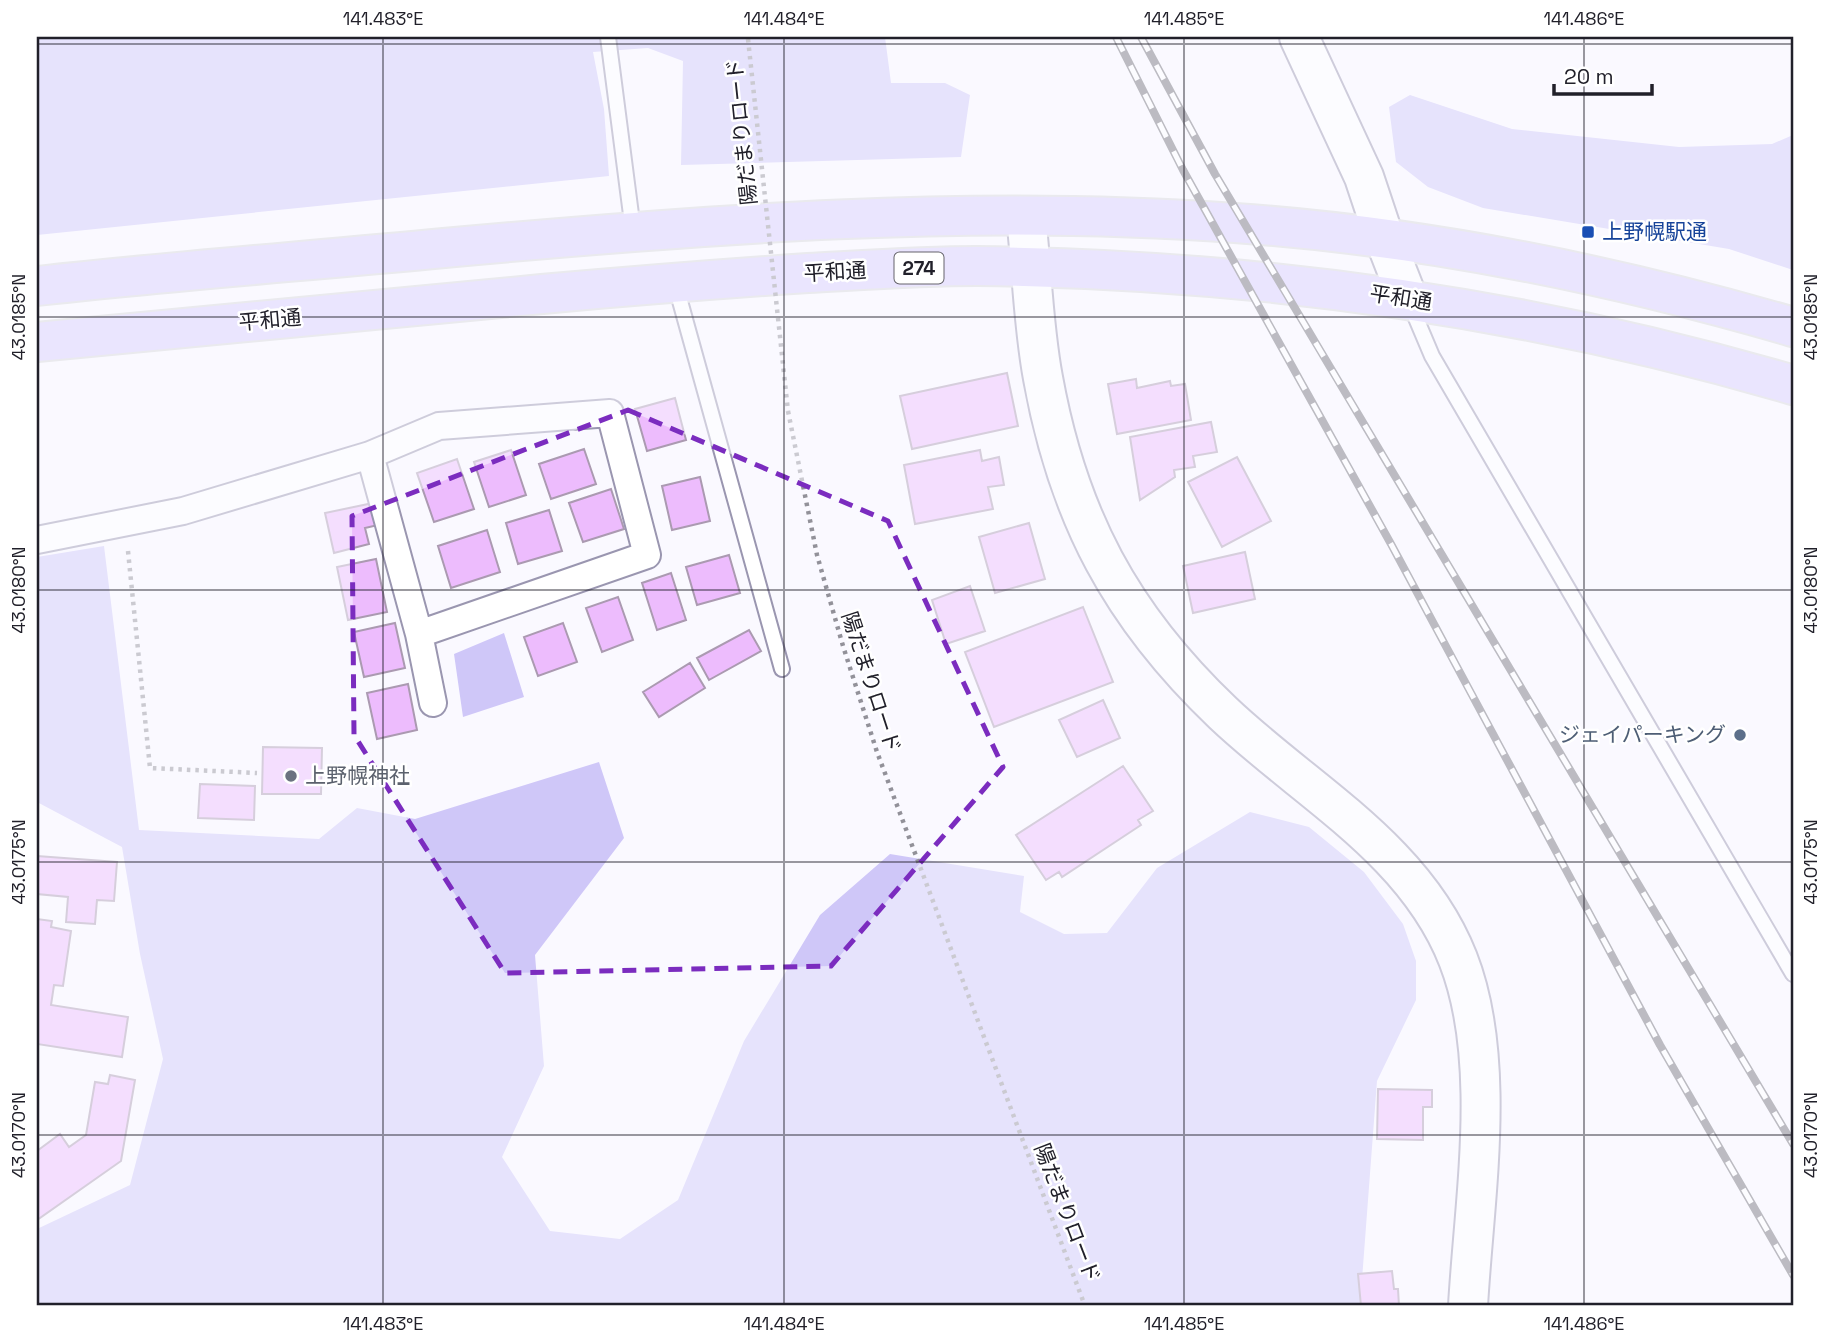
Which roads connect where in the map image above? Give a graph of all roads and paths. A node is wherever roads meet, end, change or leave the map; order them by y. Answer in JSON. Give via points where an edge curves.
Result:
{"nodes":[{"id":1,"x":608,"y":37,"type":"edge"},
{"id":2,"x":1299,"y":37,"type":"edge"},
{"id":3,"x":748,"y":38,"type":"edge"},
{"id":4,"x":1026,"y":217,"type":"junction"},
{"id":5,"x":633,"y":231,"type":"junction"},
{"id":6,"x":1385,"y":240,"type":"junction"},
{"id":7,"x":1032,"y":268,"type":"junction"},
{"id":8,"x":675,"y":282,"type":"junction"},
{"id":9,"x":37,"y":286,"type":"edge"},
{"id":10,"x":1408,"y":299,"type":"junction"},
{"id":11,"x":1793,"y":327,"type":"edge"},
{"id":12,"x":37,"y":342,"type":"edge"},
{"id":13,"x":1793,"y":385,"type":"edge"},
{"id":14,"x":370,"y":455,"type":"junction"},
{"id":15,"x":125,"y":522,"type":"junction"},
{"id":16,"x":37,"y":540,"type":"edge"},
{"id":17,"x":419,"y":635,"type":"junction"},
{"id":18,"x":782,"y":669,"type":"dead end"},
{"id":19,"x":433,"y":703,"type":"dead end"},
{"id":20,"x":257,"y":773,"type":"dead end"},
{"id":21,"x":1793,"y":974,"type":"edge"},
{"id":22,"x":1085,"y":1306,"type":"edge"},
{"id":23,"x":1468,"y":1306,"type":"edge"}],
"edges":[{"from":1,"to":5,"type":"lane"},
{"from":2,"to":6,"type":"street","via":[[1364,177]]},
{"from":3,"to":22,"type":"path","name":"陽だまりロード","bridge":true,"via":[[788,411],[817,555],[877,752]]},
{"from":4,"to":5,"type":"highway","via":[[859,219]]},
{"from":4,"to":6,"type":"highway","via":[[1234,223]]},
{"from":4,"to":7,"type":"street"},
{"from":5,"to":9,"type":"highway"},
{"from":6,"to":10,"type":"street"},
{"from":6,"to":11,"type":"highway","via":[[1475,252],[1620,282]]},
{"from":7,"to":8,"type":"highway","name":"平和通","number":"274","via":[[892,269]]},
{"from":7,"to":10,"type":"highway","name":"平和通","number":"274","via":[[1281,283]]},
{"from":7,"to":23,"type":"street","via":[[1042,376],[1064,468],[1092,540],[1122,594],[1166,654],[1223,714],[1391,858],[1416,886],[1449,937],[1475,1021],[1480,1083]]},
{"from":8,"to":12,"type":"highway","name":"平和通","number":"274"},
{"from":8,"to":18,"type":"lane"},
{"from":10,"to":13,"type":"highway","name":"平和通","number":"274","via":[[1611,337]]},
{"from":10,"to":21,"type":"lane","via":[[1432,356]]},
{"from":14,"to":15,"type":"street","via":[[183,511]]},
{"from":14,"to":17,"type":"street"},
{"from":14,"to":17,"type":"street","via":[[439,426],[610,412],[647,555]]},
{"from":15,"to":16,"type":"street"},
{"from":15,"to":20,"type":"path","via":[[150,768]]},
{"from":17,"to":19,"type":"street"}]}
